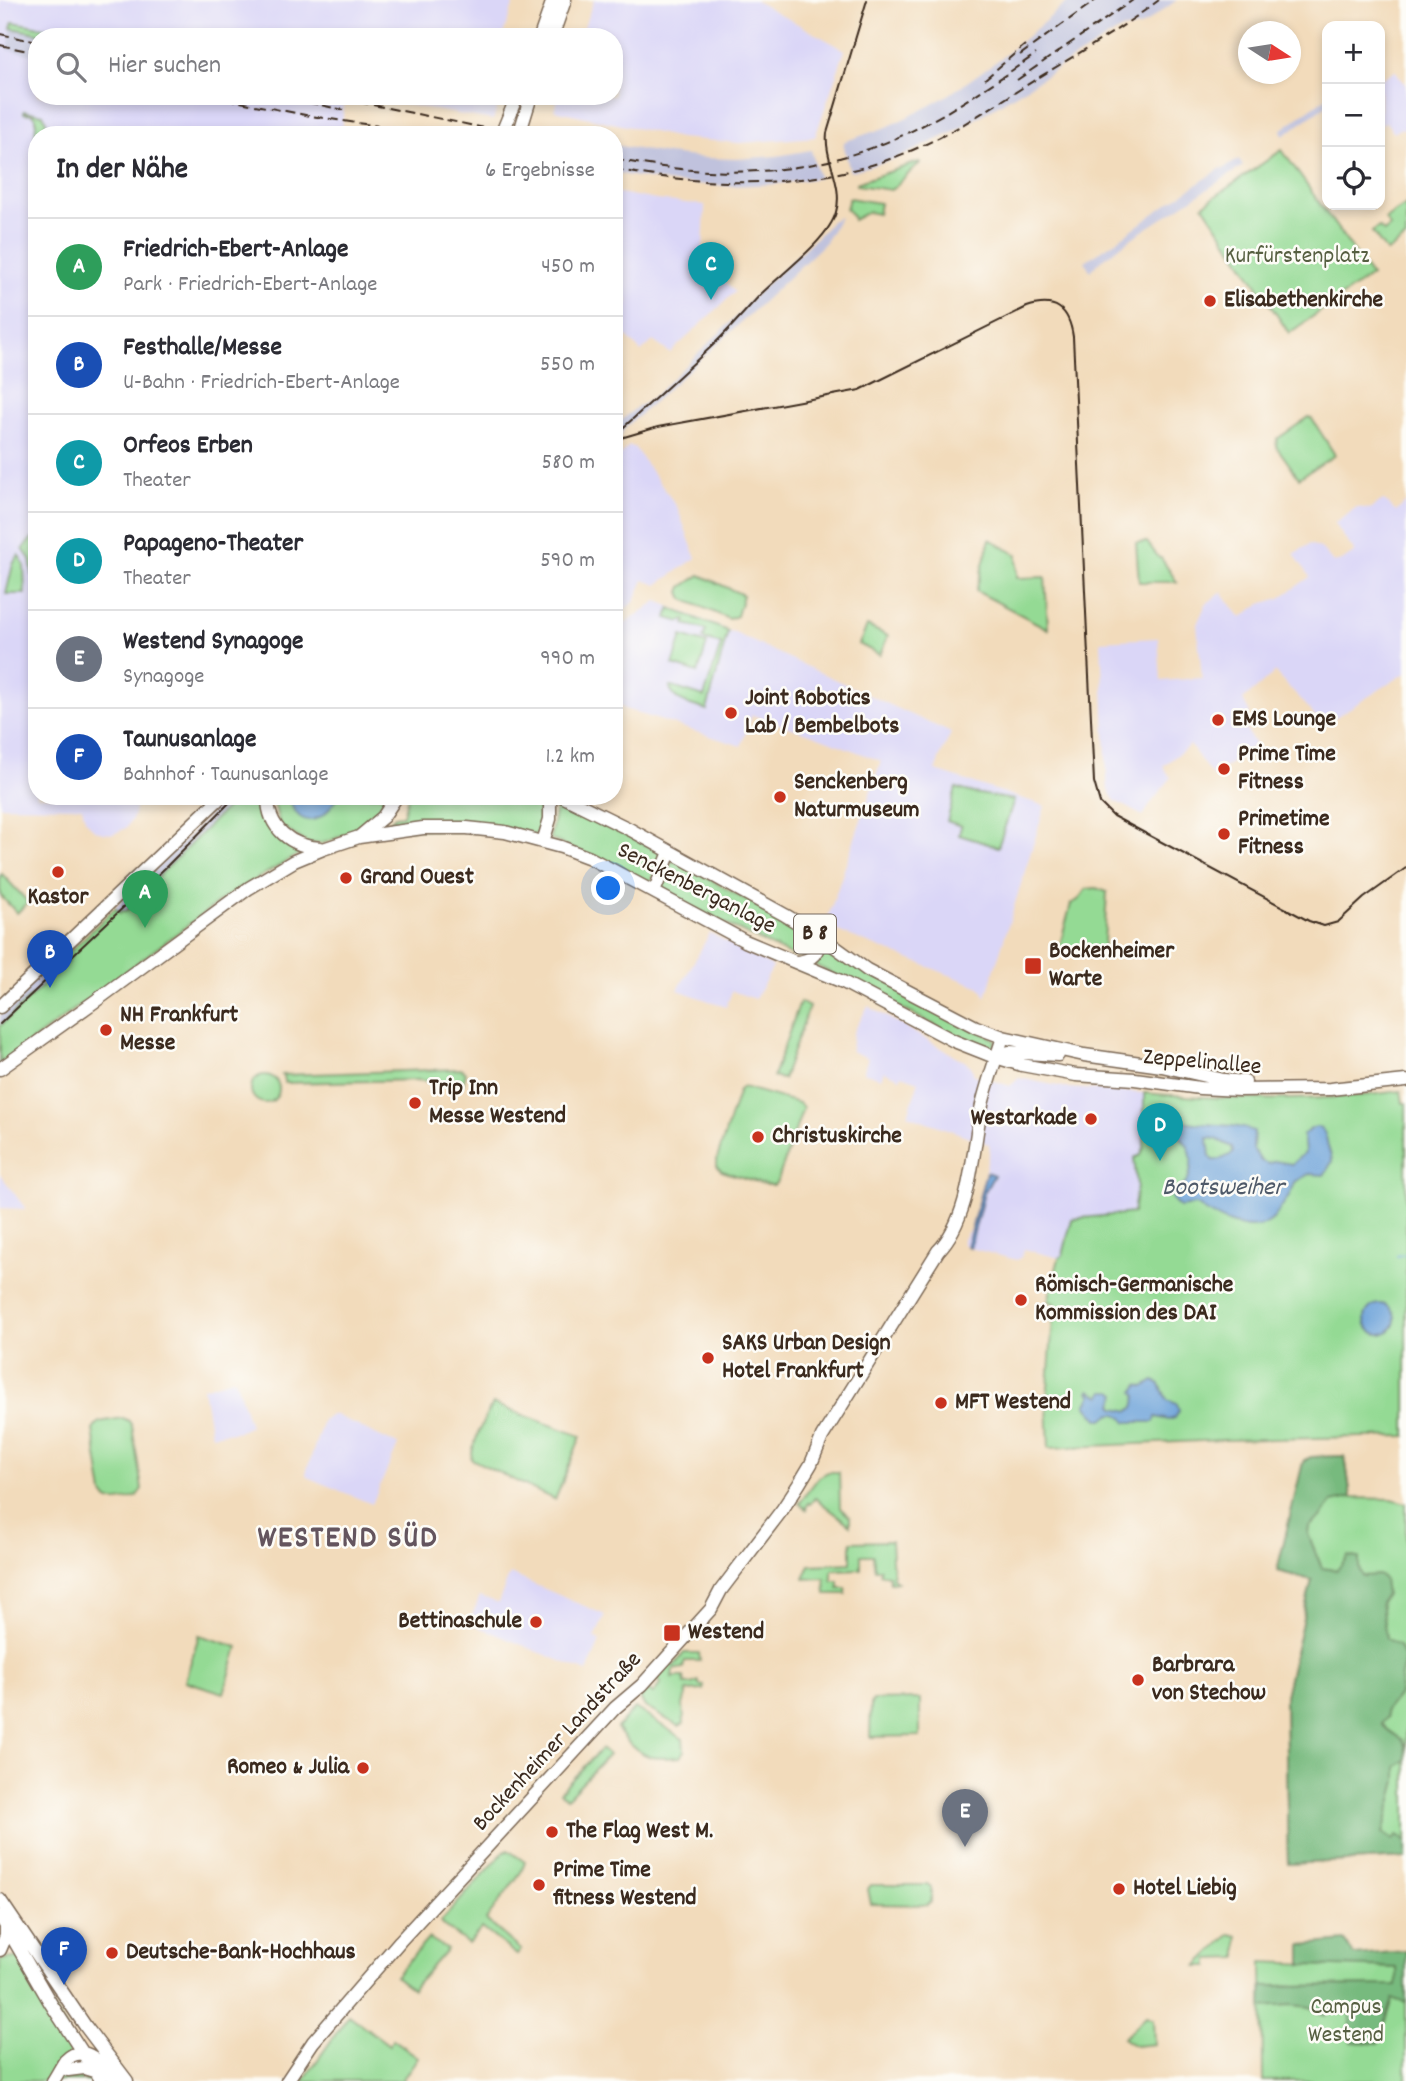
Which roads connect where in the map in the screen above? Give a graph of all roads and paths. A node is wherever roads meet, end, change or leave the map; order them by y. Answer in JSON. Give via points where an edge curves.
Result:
{"nodes":[{"id":1,"x":553,"y":0,"type":"edge"},
{"id":2,"x":565,"y":0,"type":"edge"},
{"id":3,"x":543,"y":28,"type":"edge"},
{"id":4,"x":555,"y":28,"type":"edge"},
{"id":5,"x":513,"y":105,"type":"edge"},
{"id":6,"x":528,"y":105,"type":"edge"},
{"id":7,"x":505,"y":126,"type":"edge"},
{"id":8,"x":522,"y":126,"type":"edge"},
{"id":9,"x":213,"y":805,"type":"edge"},
{"id":10,"x":269,"y":805,"type":"edge"},
{"id":11,"x":391,"y":805,"type":"edge"},
{"id":12,"x":551,"y":805,"type":"edge"},
{"id":13,"x":580,"y":805,"type":"edge"},
{"id":14,"x":359,"y":836,"type":"junction"},
{"id":15,"x":543,"y":842,"type":"junction"},
{"id":16,"x":323,"y":849,"type":"junction"},
{"id":17,"x":670,"y":852,"type":"junction"},
{"id":18,"x":653,"y":892,"type":"junction"},
{"id":19,"x":820,"y":936,"type":"junction"},
{"id":20,"x":797,"y":962,"type":"junction"},
{"id":21,"x":0,"y":1007,"type":"edge"},
{"id":22,"x":1003,"y":1037,"type":"junction"},
{"id":23,"x":1084,"y":1055,"type":"junction"},
{"id":24,"x":996,"y":1057,"type":"junction"},
{"id":25,"x":0,"y":1069,"type":"edge"},
{"id":26,"x":1406,"y":1073,"type":"edge"},
{"id":27,"x":1406,"y":1081,"type":"edge"},
{"id":28,"x":0,"y":1900,"type":"edge"},
{"id":29,"x":3,"y":1920,"type":"edge"},
{"id":30,"x":26,"y":1947,"type":"junction"},
{"id":31,"x":0,"y":1950,"type":"edge"},
{"id":32,"x":0,"y":1956,"type":"edge"},
{"id":33,"x":66,"y":2027,"type":"junction"},
{"id":34,"x":89,"y":2049,"type":"junction"},
{"id":35,"x":67,"y":2066,"type":"junction"},
{"id":36,"x":98,"y":2076,"type":"edge"},
{"id":37,"x":54,"y":2081,"type":"edge"},
{"id":38,"x":116,"y":2081,"type":"edge"},
{"id":39,"x":127,"y":2081,"type":"edge"},
{"id":40,"x":287,"y":2081,"type":"edge"}],
"edges":[{"from":1,"to":3,"type":"main road"},
{"from":2,"to":4,"type":"main road"},
{"from":5,"to":7,"type":"main road"},
{"from":6,"to":8,"type":"main road"},
{"from":9,"to":21,"type":"main road"},
{"from":10,"to":16,"type":"main road","via":[[282,833],[302,846]]},
{"from":11,"to":14,"type":"main road"},
{"from":12,"to":15,"type":"main road"},
{"from":13,"to":17,"type":"main road","name":"Senckenberganlage","number":"B 8"},
{"from":14,"to":15,"type":"main road","name":"Senckenberganlage","number":"B 8","via":[[458,828],[505,832]]},
{"from":14,"to":16,"type":"main road","number":"B 8"},
{"from":15,"to":18,"type":"main road","name":"Senckenberganlage","number":"B 8","via":[[590,858]]},
{"from":16,"to":25,"type":"main road","via":[[249,888]]},
{"from":17,"to":18,"type":"main road"},
{"from":17,"to":19,"type":"main road","name":"Senckenberganlage","number":"B 8"},
{"from":18,"to":20,"type":"main road","name":"Senckenberganlage","number":"B 8","via":[[745,941]]},
{"from":19,"to":20,"type":"main road","via":[[815,955]]},
{"from":19,"to":22,"type":"main road","name":"Senckenberganlage","number":"B 8","via":[[867,970],[958,1019]]},
{"from":20,"to":24,"type":"main road","name":"Senckenberganlage","number":"B 8","via":[[954,1041]]},
{"from":22,"to":23,"type":"main road","name":"Zeppelinallee","number":"B 8"},
{"from":22,"to":24,"type":"main road","name":"Bockenheimer Landstraße"},
{"from":23,"to":24,"type":"main road","via":[[1009,1052]]},
{"from":23,"to":26,"type":"main road","name":"Zeppelinallee","number":"B 8","via":[[1238,1082],[1330,1082]]},
{"from":24,"to":27,"type":"main road","name":"Zeppelinallee","number":"B 8","via":[[1066,1074],[1210,1089],[1330,1089]]},
{"from":24,"to":40,"type":"main road","name":"Bockenheimer Landstraße","via":[[966,1190],[949,1237],[822,1437],[810,1467],[782,1510],[706,1617],[422,1916],[320,2033]]},
{"from":28,"to":30,"type":"main road","via":[[23,1932]]},
{"from":29,"to":30,"type":"main road"},
{"from":29,"to":31,"type":"main road","via":[[6,1936]]},
{"from":30,"to":32,"type":"main road"},
{"from":30,"to":33,"type":"main road"},
{"from":30,"to":34,"type":"main road","via":[[44,1965]]},
{"from":33,"to":34,"type":"main road"},
{"from":33,"to":35,"type":"main road"},
{"from":34,"to":35,"type":"main road"},
{"from":34,"to":36,"type":"main road"},
{"from":34,"to":38,"type":"main road"},
{"from":34,"to":39,"type":"main road"},
{"from":35,"to":36,"type":"main road"},
{"from":35,"to":37,"type":"main road"}]}
